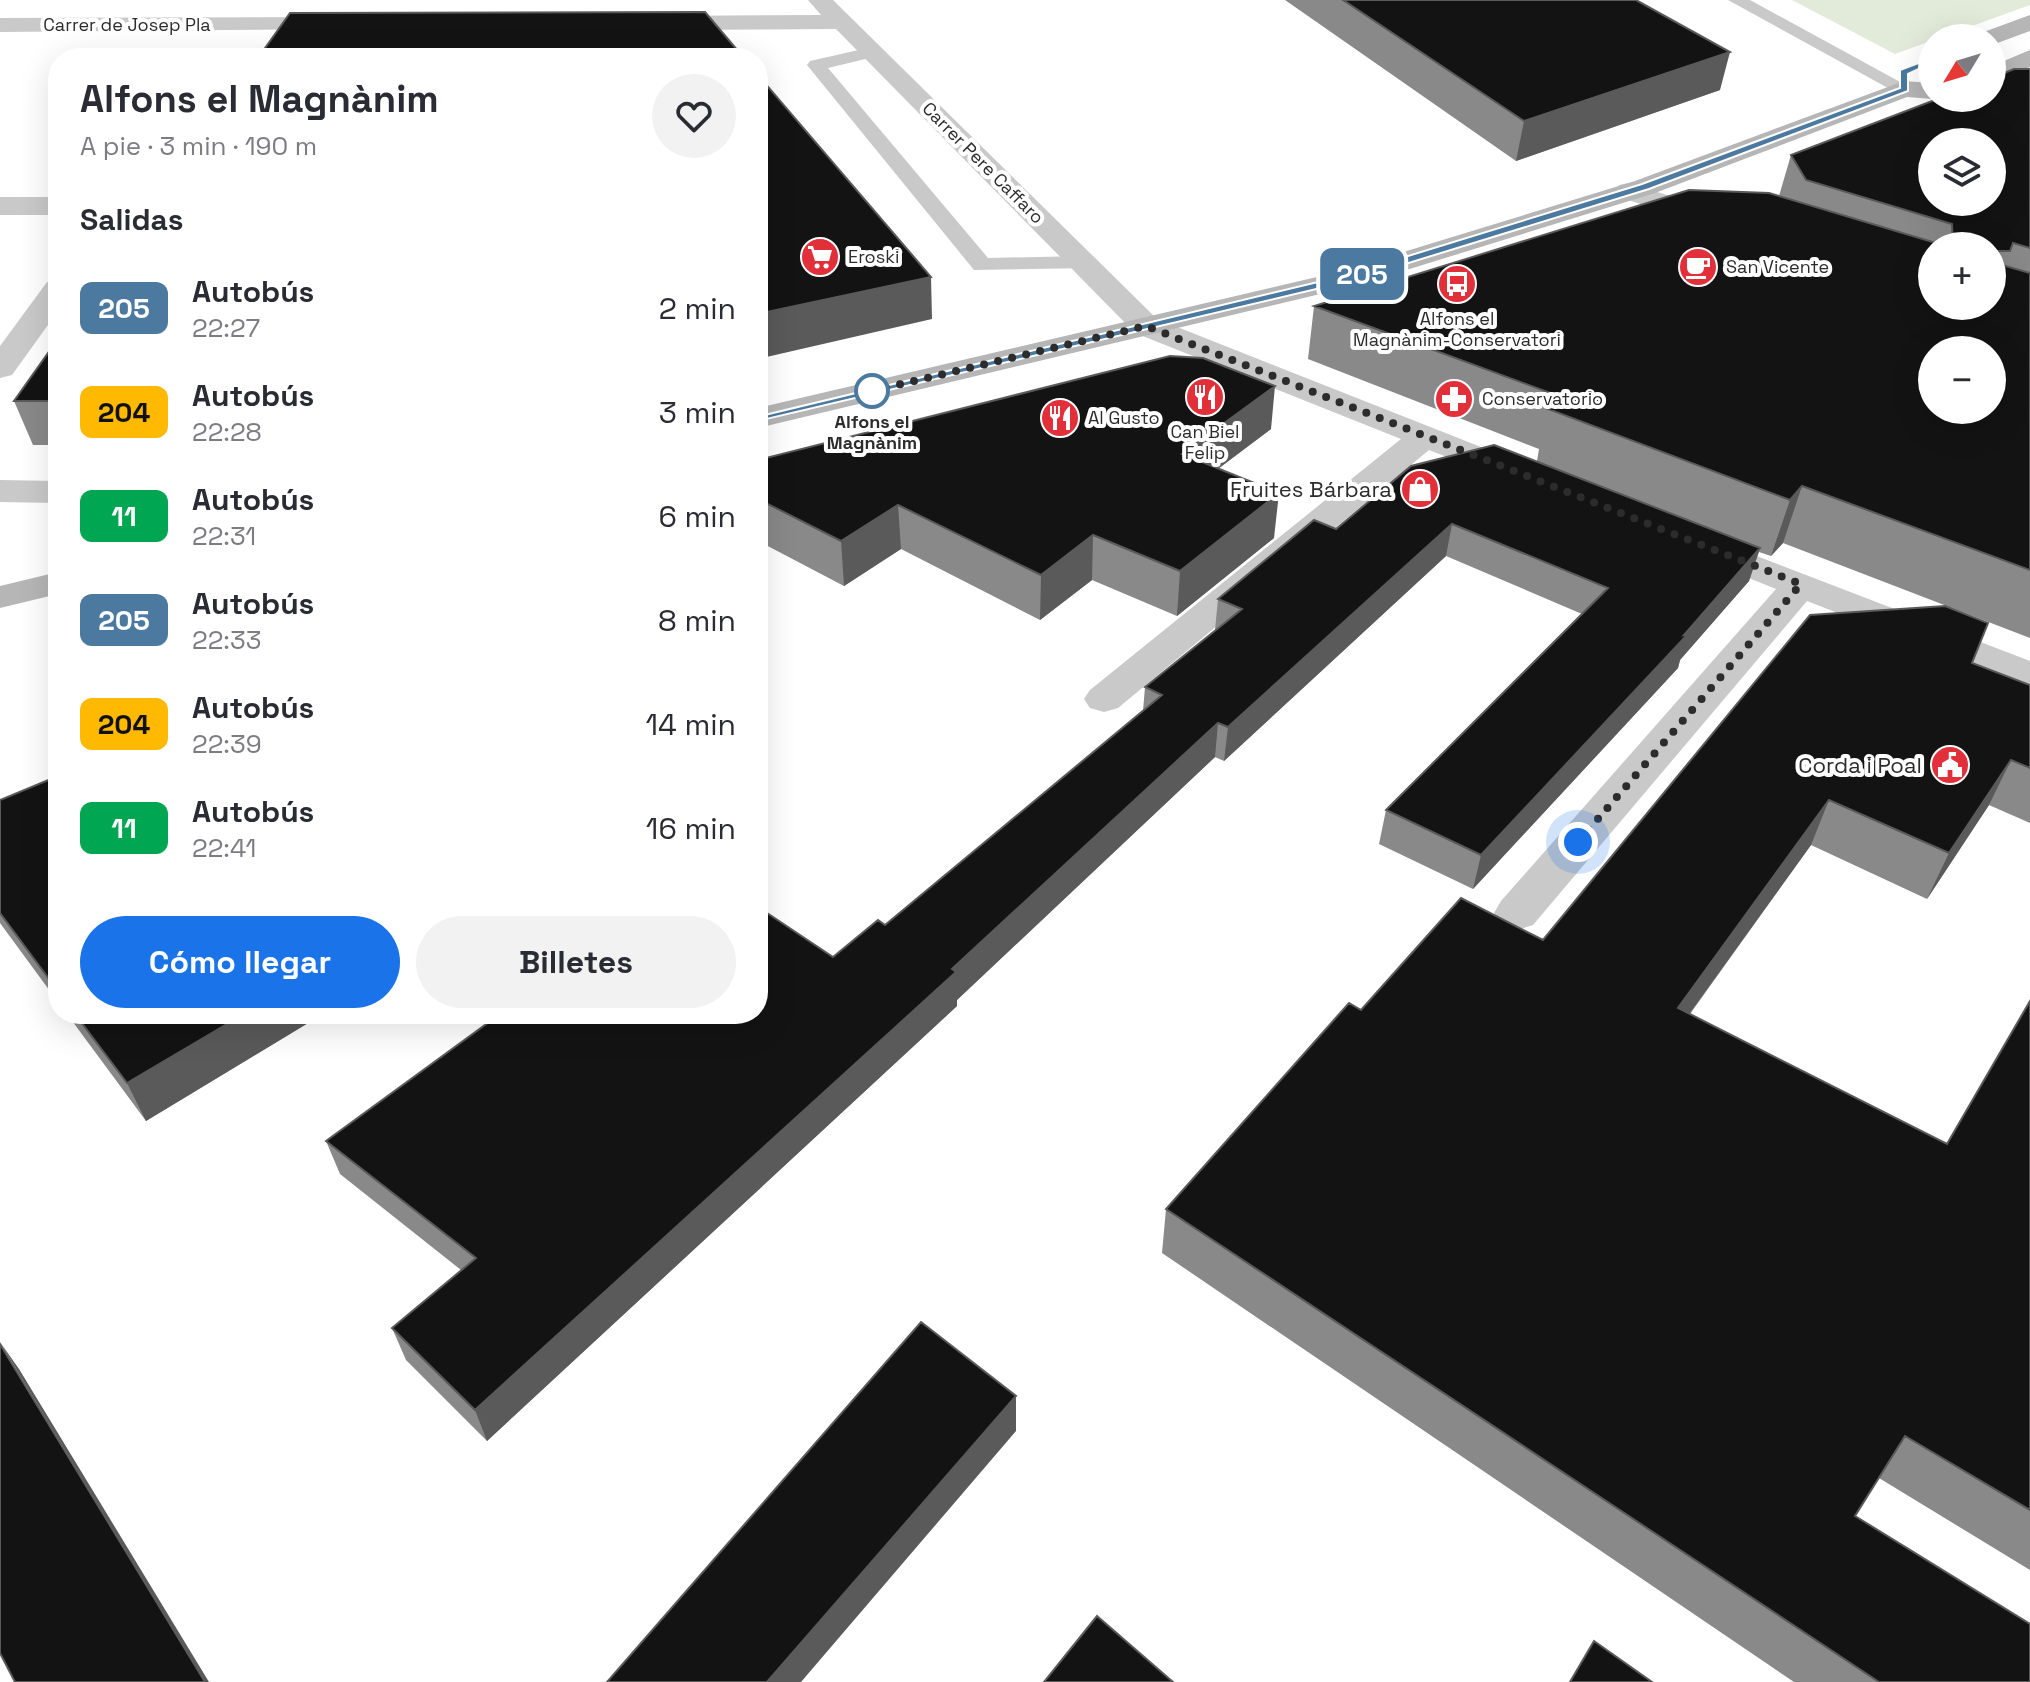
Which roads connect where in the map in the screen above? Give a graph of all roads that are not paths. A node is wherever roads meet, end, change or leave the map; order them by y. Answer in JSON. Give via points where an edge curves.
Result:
{"nodes":[{"id":1,"x":271,"y":0,"type":"edge"},
{"id":2,"x":820,"y":0,"type":"edge"},
{"id":3,"x":1737,"y":0,"type":"edge"},
{"id":4,"x":841,"y":22,"type":"junction"},
{"id":5,"x":2030,"y":22,"type":"edge"},
{"id":6,"x":634,"y":23,"type":"edge"},
{"id":7,"x":253,"y":24,"type":"junction"},
{"id":8,"x":364,"y":24,"type":"edge"},
{"id":9,"x":0,"y":25,"type":"edge"},
{"id":10,"x":2006,"y":32,"type":"edge"},
{"id":11,"x":237,"y":47,"type":"dead end"},
{"id":12,"x":872,"y":52,"type":"junction"},
{"id":13,"x":2030,"y":58,"type":"edge"},
{"id":14,"x":2006,"y":69,"type":"edge"},
{"id":15,"x":1918,"y":82,"type":"edge"},
{"id":16,"x":1629,"y":191,"type":"junction"},
{"id":17,"x":0,"y":206,"type":"edge"},
{"id":18,"x":48,"y":206,"type":"edge"},
{"id":19,"x":1735,"y":226,"type":"edge"},
{"id":20,"x":1082,"y":263,"type":"junction"},
{"id":21,"x":48,"y":303,"type":"edge"},
{"id":22,"x":1146,"y":326,"type":"junction"},
{"id":23,"x":0,"y":368,"type":"edge"},
{"id":24,"x":768,"y":416,"type":"edge"},
{"id":25,"x":1424,"y":437,"type":"junction"},
{"id":26,"x":1555,"y":488,"type":"edge"},
{"id":27,"x":0,"y":491,"type":"edge"},
{"id":28,"x":48,"y":492,"type":"edge"},
{"id":29,"x":1671,"y":533,"type":"edge"},
{"id":30,"x":1801,"y":584,"type":"junction"},
{"id":31,"x":48,"y":585,"type":"edge"},
{"id":32,"x":0,"y":597,"type":"edge"},
{"id":33,"x":2030,"y":675,"type":"edge"},
{"id":34,"x":1104,"y":699,"type":"dead end"},
{"id":35,"x":1517,"y":913,"type":"dead end"}],
"edges":[{"from":1,"to":7,"type":"street"},
{"from":2,"to":4,"type":"street","name":"Carrer Pere Caffaro"},
{"from":3,"to":15,"type":"lane"},
{"from":4,"to":6,"type":"street"},
{"from":4,"to":12,"type":"street","name":"Carrer Pere Caffaro"},
{"from":5,"to":10,"type":"main road"},
{"from":7,"to":8,"type":"street","name":"Carrer de Josep Pla"},
{"from":7,"to":9,"type":"street","name":"Carrer de Josep Pla"},
{"from":7,"to":11,"type":"street"},
{"from":12,"to":20,"type":"street","name":"Carrer Pere Caffaro"},
{"from":12,"to":20,"type":"lane","via":[[816,65],[982,265]]},
{"from":13,"to":14,"type":"main road"},
{"from":15,"to":16,"type":"main road"},
{"from":16,"to":19,"type":"street"},
{"from":16,"to":22,"type":"main road","via":[[1347,279]]},
{"from":17,"to":18,"type":"street"},
{"from":20,"to":22,"type":"street","name":"Carrer Pere Caffaro"},
{"from":21,"to":23,"type":"street"},
{"from":22,"to":24,"type":"main road"},
{"from":22,"to":25,"type":"street"},
{"from":25,"to":26,"type":"street"},
{"from":25,"to":34,"type":"street"},
{"from":27,"to":28,"type":"street"},
{"from":29,"to":30,"type":"street"},
{"from":30,"to":33,"type":"street"},
{"from":30,"to":35,"type":"street"},
{"from":31,"to":32,"type":"main road"}]}
